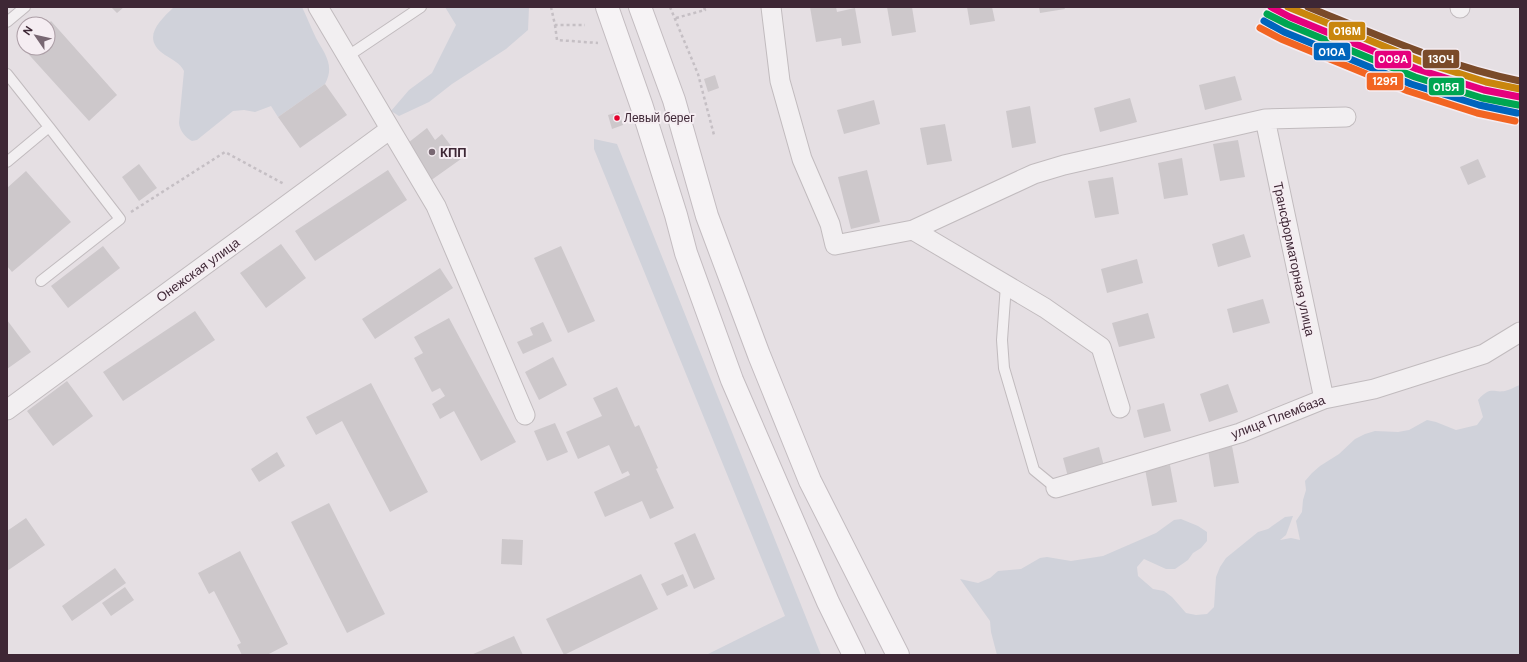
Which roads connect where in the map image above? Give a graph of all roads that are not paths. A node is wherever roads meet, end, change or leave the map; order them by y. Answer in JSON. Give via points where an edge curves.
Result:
{"nodes":[{"id":1,"x":25,"y":7,"type":"edge"},
{"id":2,"x":318,"y":7,"type":"edge"},
{"id":3,"x":421,"y":7,"type":"edge"},
{"id":4,"x":607,"y":7,"type":"edge"},
{"id":5,"x":640,"y":7,"type":"edge"},
{"id":6,"x":771,"y":7,"type":"edge"},
{"id":7,"x":7,"y":22,"type":"edge"},
{"id":8,"x":348,"y":56,"type":"junction"},
{"id":9,"x":7,"y":74,"type":"edge"},
{"id":10,"x":1346,"y":117,"type":"dead end"},
{"id":11,"x":1265,"y":120,"type":"junction"},
{"id":12,"x":49,"y":127,"type":"junction"},
{"id":13,"x":389,"y":130,"type":"junction"},
{"id":14,"x":7,"y":162,"type":"edge"},
{"id":15,"x":914,"y":230,"type":"junction"},
{"id":16,"x":41,"y":281,"type":"dead end"},
{"id":17,"x":1006,"y":285,"type":"junction"},
{"id":18,"x":1520,"y":332,"type":"edge"},
{"id":19,"x":1324,"y":399,"type":"junction"},
{"id":20,"x":1120,"y":408,"type":"dead end"},
{"id":21,"x":7,"y":410,"type":"edge"},
{"id":22,"x":525,"y":415,"type":"dead end"},
{"id":23,"x":1056,"y":488,"type":"joint"},
{"id":24,"x":854,"y":655,"type":"edge"},
{"id":25,"x":898,"y":655,"type":"edge"}],
"edges":[{"from":1,"to":7,"type":"lane"},
{"from":2,"to":8,"type":"street"},
{"from":3,"to":8,"type":"lane"},
{"from":4,"to":24,"type":"main road","via":[[644,114],[686,253],[732,380],[828,602]]},
{"from":5,"to":25,"type":"main road","via":[[674,100],[707,216],[759,355],[810,481]]},
{"from":6,"to":15,"type":"street","via":[[780,81],[802,159],[830,224],[835,244]]},
{"from":8,"to":13,"type":"street"},
{"from":9,"to":12,"type":"lane"},
{"from":10,"to":11,"type":"street"},
{"from":11,"to":15,"type":"street","via":[[1034,174]]},
{"from":11,"to":19,"type":"street","name":"Трансформаторная улица"},
{"from":12,"to":14,"type":"lane"},
{"from":12,"to":16,"type":"lane","via":[[120,219]]},
{"from":13,"to":21,"type":"street","name":"Онежская улица"},
{"from":13,"to":22,"type":"street","via":[[436,206]]},
{"from":15,"to":17,"type":"street"},
{"from":17,"to":20,"type":"street","via":[[1101,347]]},
{"from":17,"to":23,"type":"lane","via":[[1002,340],[1004,368],[1034,470]]},
{"from":18,"to":19,"type":"street","name":"улица Плембаза","via":[[1484,354],[1374,389]]},
{"from":19,"to":23,"type":"street","name":"улица Плембаза","via":[[1240,433]]}]}
